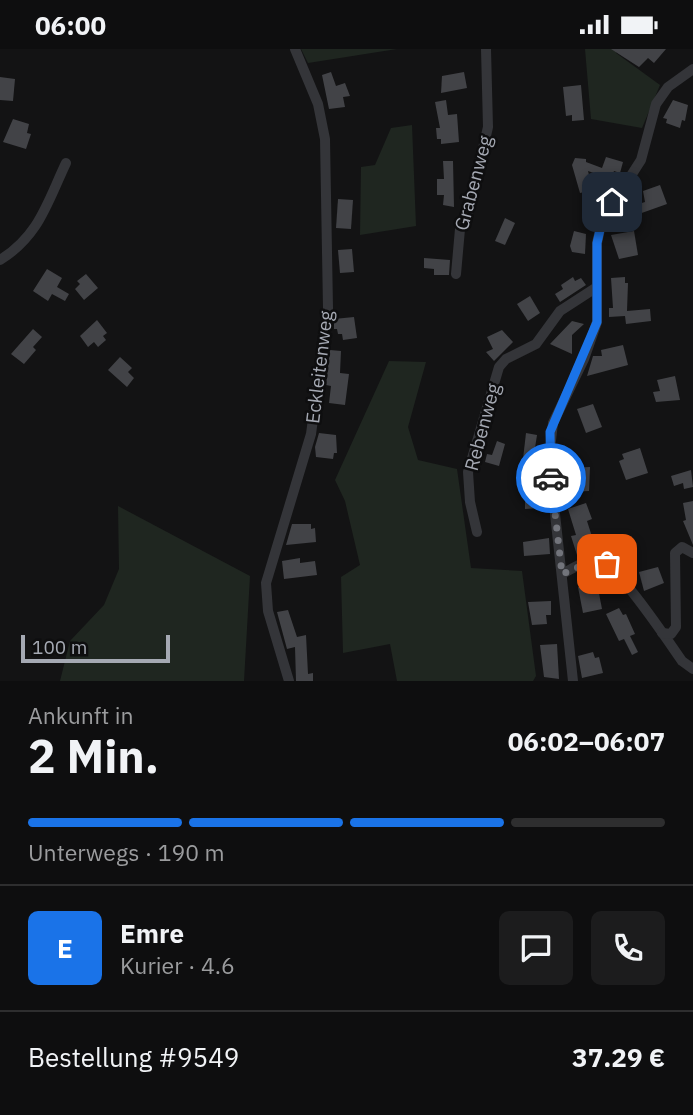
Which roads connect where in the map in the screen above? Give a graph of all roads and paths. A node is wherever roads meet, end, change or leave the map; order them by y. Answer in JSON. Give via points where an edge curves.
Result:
{"nodes":[{"id":1,"x":295,"y":49,"type":"edge"},
{"id":2,"x":486,"y":49,"type":"edge"},
{"id":3,"x":693,"y":69,"type":"edge"},
{"id":4,"x":65,"y":163,"type":"dead end"},
{"id":5,"x":0,"y":260,"type":"edge"},
{"id":6,"x":456,"y":274,"type":"dead end"},
{"id":7,"x":597,"y":287,"type":"junction"},
{"id":8,"x":477,"y":532,"type":"dead end"},
{"id":9,"x":693,"y":553,"type":"edge"},
{"id":10,"x":562,"y":574,"type":"junction"},
{"id":11,"x":662,"y":633,"type":"junction"},
{"id":12,"x":693,"y":669,"type":"edge"},
{"id":13,"x":289,"y":681,"type":"edge"},
{"id":14,"x":573,"y":681,"type":"edge"}],
"edges":[{"from":1,"to":13,"type":"street","name":"Eckleitenweg","via":[[318,104],[326,139],[328,308],[311,433],[266,583],[268,611]]},
{"from":2,"to":6,"type":"street","name":"Grabenweg","via":[[488,127],[460,229]]},
{"from":3,"to":7,"type":"street","via":[[668,87],[656,104],[641,160],[607,211],[597,243]]},
{"from":4,"to":5,"type":"street","via":[[34,232]]},
{"from":7,"to":8,"type":"street","name":"Rebenweg","via":[[560,311],[536,344],[499,367],[468,472]]},
{"from":7,"to":10,"type":"street","via":[[594,334],[548,441]]},
{"from":9,"to":11,"type":"street","via":[[682,547],[675,553],[676,627],[671,634]]},
{"from":10,"to":11,"type":"street","via":[[593,561],[607,564]]},
{"from":10,"to":14,"type":"street"},
{"from":11,"to":12,"type":"street"}]}
